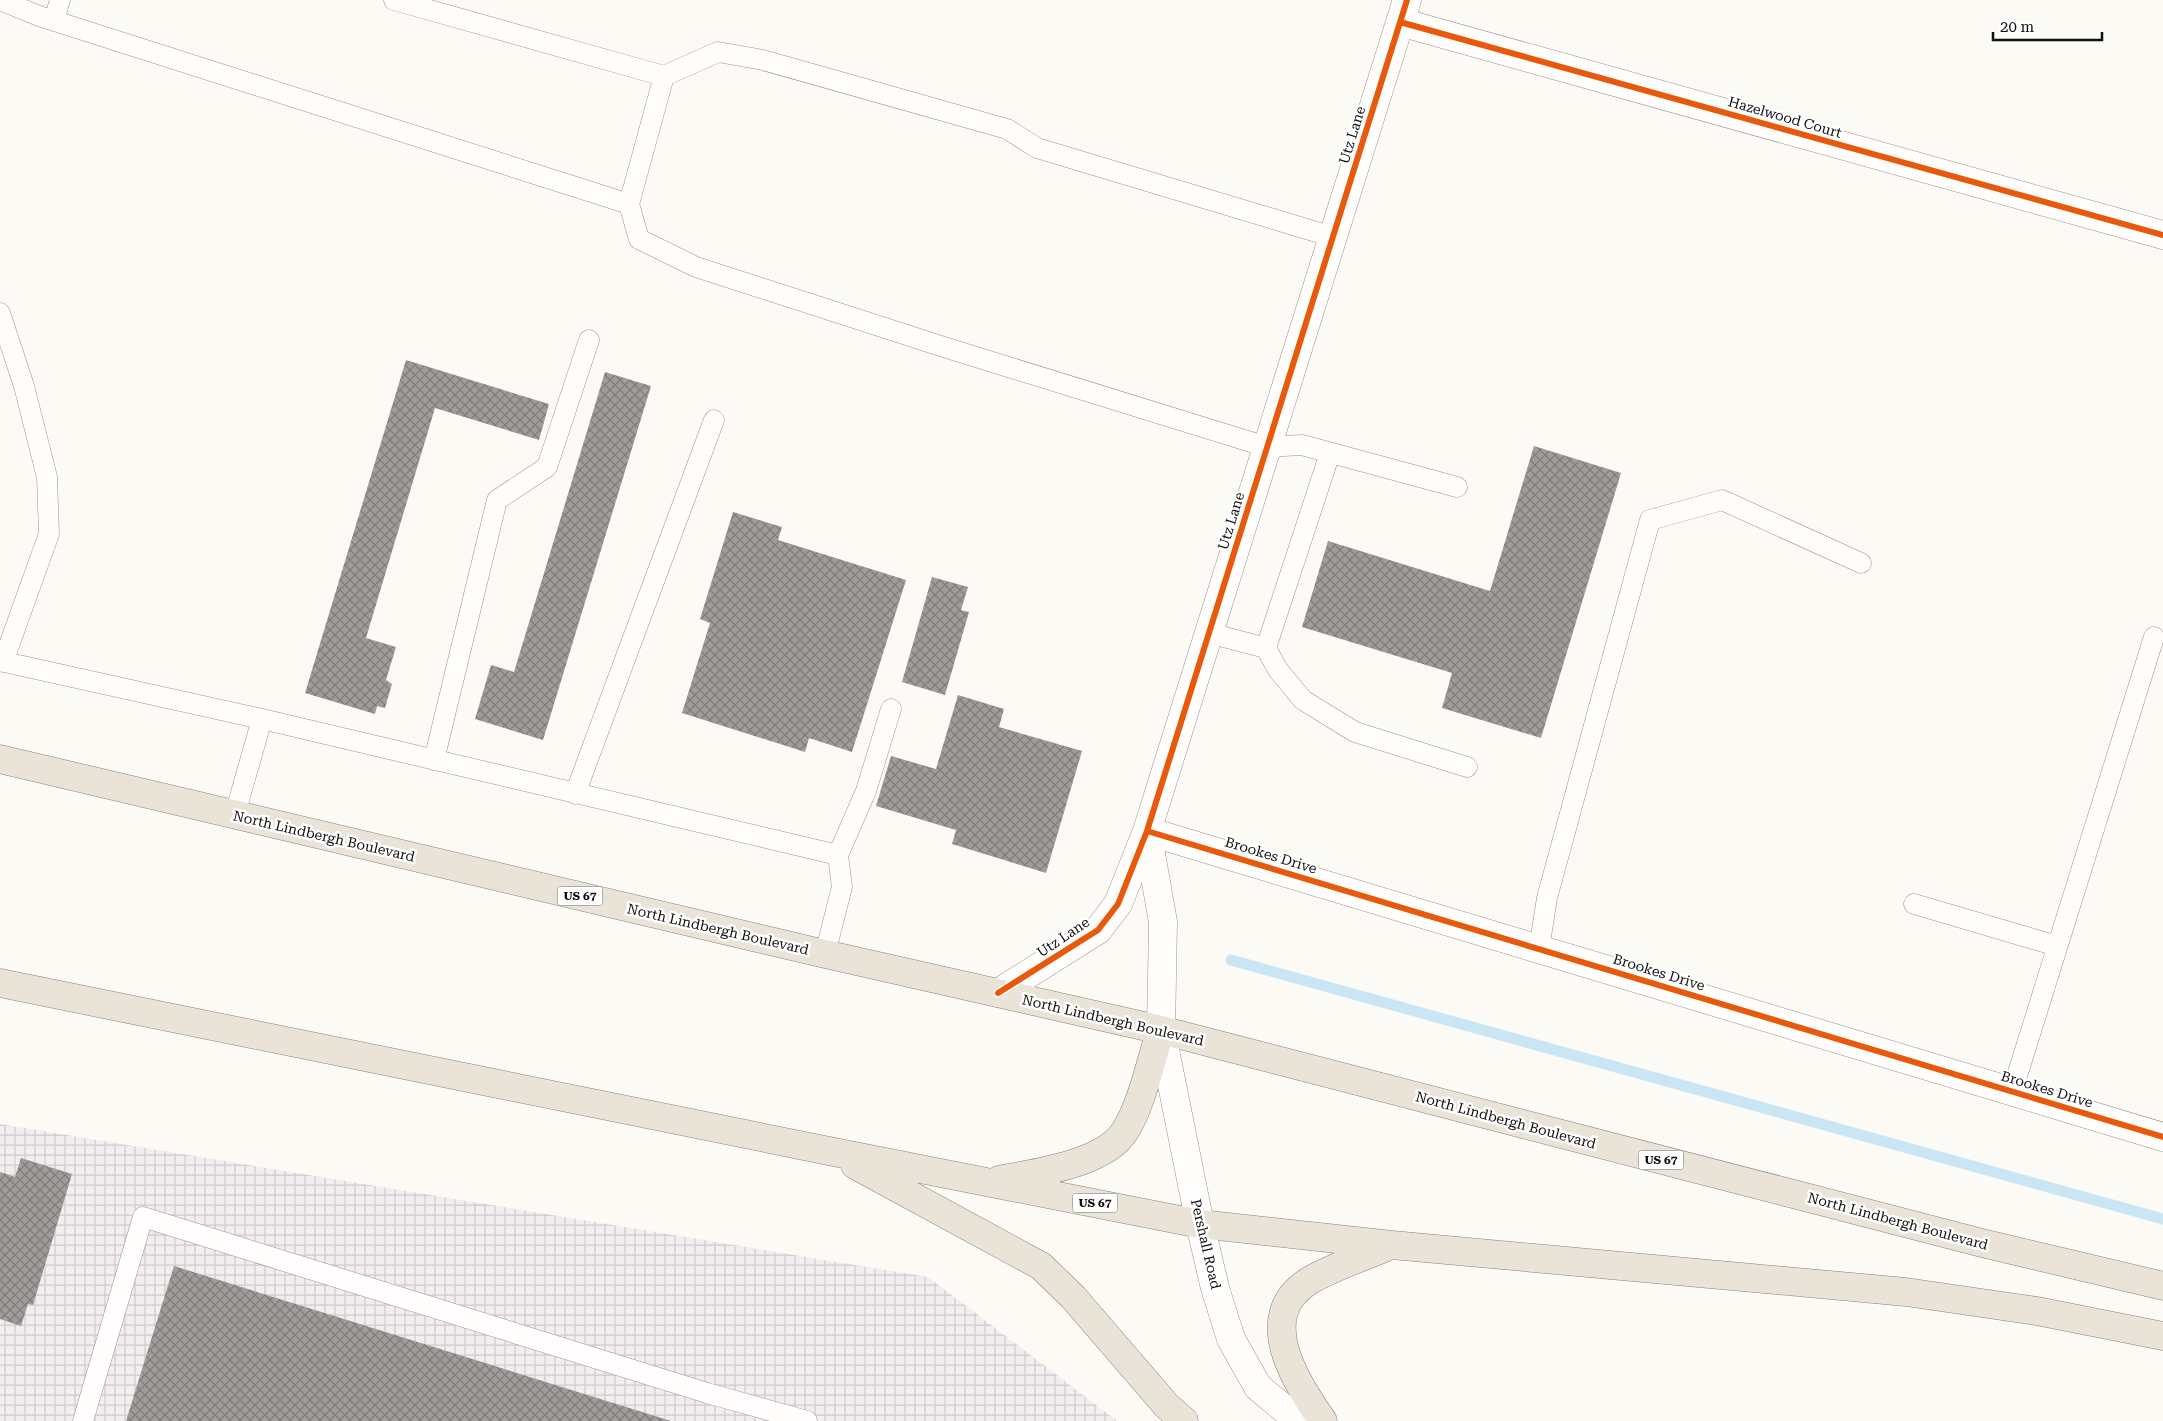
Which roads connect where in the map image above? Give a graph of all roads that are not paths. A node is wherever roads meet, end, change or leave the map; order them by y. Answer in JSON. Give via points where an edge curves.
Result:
{"nodes":[{"id":1,"x":0,"y":0,"type":"edge"},
{"id":2,"x":60,"y":0,"type":"edge"},
{"id":3,"x":394,"y":0,"type":"edge"},
{"id":4,"x":1403,"y":11,"type":"edge"},
{"id":5,"x":54,"y":20,"type":"junction"},
{"id":6,"x":664,"y":76,"type":"junction"},
{"id":7,"x":629,"y":204,"type":"junction"},
{"id":8,"x":2163,"y":235,"type":"edge"},
{"id":9,"x":1333,"y":237,"type":"junction"},
{"id":10,"x":0,"y":313,"type":"edge"},
{"id":11,"x":589,"y":340,"type":"dead end"},
{"id":12,"x":714,"y":420,"type":"dead end"},
{"id":13,"x":1267,"y":448,"type":"junction"},
{"id":14,"x":1330,"y":452,"type":"junction"},
{"id":15,"x":1457,"y":487,"type":"dead end"},
{"id":16,"x":1861,"y":563,"type":"dead end"},
{"id":17,"x":1209,"y":634,"type":"junction"},
{"id":18,"x":2154,"y":637,"type":"dead end"},
{"id":19,"x":1266,"y":648,"type":"junction"},
{"id":20,"x":2,"y":662,"type":"edge"},
{"id":21,"x":891,"y":709,"type":"dead end"},
{"id":22,"x":262,"y":719,"type":"junction"},
{"id":23,"x":0,"y":759,"type":"edge"},
{"id":24,"x":434,"y":760,"type":"junction"},
{"id":25,"x":1467,"y":767,"type":"dead end"},
{"id":26,"x":575,"y":794,"type":"junction"},
{"id":27,"x":235,"y":814,"type":"junction"},
{"id":28,"x":1148,"y":831,"type":"junction"},
{"id":29,"x":838,"y":855,"type":"junction"},
{"id":30,"x":1914,"y":904,"type":"dead end"},
{"id":31,"x":2057,"y":946,"type":"junction"},
{"id":32,"x":1538,"y":949,"type":"junction"},
{"id":33,"x":825,"y":954,"type":"junction"},
{"id":34,"x":7,"y":990,"type":"edge"},
{"id":35,"x":998,"y":993,"type":"junction"},
{"id":36,"x":1161,"y":1030,"type":"junction"},
{"id":37,"x":2012,"y":1092,"type":"junction"},
{"id":38,"x":2163,"y":1137,"type":"edge"},
{"id":39,"x":829,"y":1152,"type":"junction"},
{"id":40,"x":989,"y":1183,"type":"junction"},
{"id":41,"x":1200,"y":1224,"type":"junction"},
{"id":42,"x":1392,"y":1245,"type":"junction"},
{"id":43,"x":2163,"y":1286,"type":"edge"},
{"id":44,"x":2163,"y":1336,"type":"edge"},
{"id":45,"x":83,"y":1421,"type":"edge"},
{"id":46,"x":807,"y":1421,"type":"edge"},
{"id":47,"x":1184,"y":1421,"type":"edge"},
{"id":48,"x":1312,"y":1421,"type":"edge"},
{"id":49,"x":1322,"y":1421,"type":"edge"}],
"edges":[{"from":1,"to":5,"type":"lane"},
{"from":2,"to":5,"type":"lane"},
{"from":3,"to":6,"type":"lane"},
{"from":4,"to":8,"type":"street","name":"Hazelwood Court"},
{"from":4,"to":9,"type":"street","name":"Utz Lane"},
{"from":5,"to":7,"type":"lane"},
{"from":6,"to":7,"type":"lane"},
{"from":6,"to":9,"type":"lane","via":[[718,52],[763,60],[1007,129],[1037,148]]},
{"from":7,"to":13,"type":"lane","via":[[639,239],[696,267]]},
{"from":9,"to":13,"type":"street","name":"Utz Lane"},
{"from":10,"to":20,"type":"lane","via":[[24,386],[47,477],[49,534]]},
{"from":11,"to":24,"type":"lane","via":[[547,467],[497,500]]},
{"from":12,"to":26,"type":"lane"},
{"from":13,"to":14,"type":"lane","via":[[1302,445]]},
{"from":13,"to":17,"type":"street","name":"Utz Lane"},
{"from":14,"to":15,"type":"lane"},
{"from":14,"to":19,"type":"lane"},
{"from":16,"to":32,"type":"lane","via":[[1722,500],[1650,520],[1547,898]]},
{"from":17,"to":19,"type":"lane"},
{"from":17,"to":28,"type":"street","name":"Utz Lane"},
{"from":18,"to":31,"type":"lane"},
{"from":19,"to":25,"type":"lane","via":[[1278,670],[1303,700],[1355,732]]},
{"from":20,"to":22,"type":"lane"},
{"from":21,"to":29,"type":"lane","via":[[866,791]]},
{"from":22,"to":24,"type":"lane"},
{"from":22,"to":27,"type":"lane"},
{"from":23,"to":27,"type":"highway","name":"North Lindbergh Boulevard","number":"US 67"},
{"from":24,"to":26,"type":"lane"},
{"from":26,"to":29,"type":"lane"},
{"from":27,"to":33,"type":"highway","name":"North Lindbergh Boulevard","number":"US 67"},
{"from":28,"to":32,"type":"street","name":"Brookes Drive"},
{"from":28,"to":35,"type":"street","name":"Utz Lane","via":[[1118,904],[1098,930]]},
{"from":28,"to":36,"type":"street","name":"Utz Lane","via":[[1163,922]]},
{"from":29,"to":33,"type":"lane","via":[[842,886]]},
{"from":30,"to":31,"type":"lane"},
{"from":31,"to":37,"type":"lane"},
{"from":32,"to":37,"type":"street","name":"Brookes Drive"},
{"from":33,"to":35,"type":"highway","name":"North Lindbergh Boulevard","number":"US 67"},
{"from":34,"to":39,"type":"highway","number":"US 67"},
{"from":35,"to":36,"type":"highway","name":"North Lindbergh Boulevard","number":"US 67"},
{"from":36,"to":40,"type":"highway","via":[[1135,1110],[1124,1133],[1102,1152],[1069,1165]]},
{"from":36,"to":41,"type":"street","name":"Pershall Road"},
{"from":36,"to":43,"type":"highway","name":"North Lindbergh Boulevard","number":"US 67","via":[[1982,1243]]},
{"from":37,"to":38,"type":"street","name":"Brookes Drive"},
{"from":39,"to":40,"type":"highway","number":"US 67"},
{"from":39,"to":47,"type":"highway","via":[[1041,1266]]},
{"from":40,"to":41,"type":"highway","number":"US 67"},
{"from":41,"to":42,"type":"highway","number":"US 67"},
{"from":41,"to":48,"type":"street","name":"Pershall Road","via":[[1232,1339],[1258,1387],[1288,1412]]},
{"from":42,"to":44,"type":"highway","number":"US 67","via":[[1906,1292],[2037,1311]]},
{"from":42,"to":49,"type":"highway","via":[[1308,1281],[1288,1300],[1281,1330],[1288,1364]]},
{"from":45,"to":46,"type":"lane","via":[[143,1217],[707,1393]]}]}
